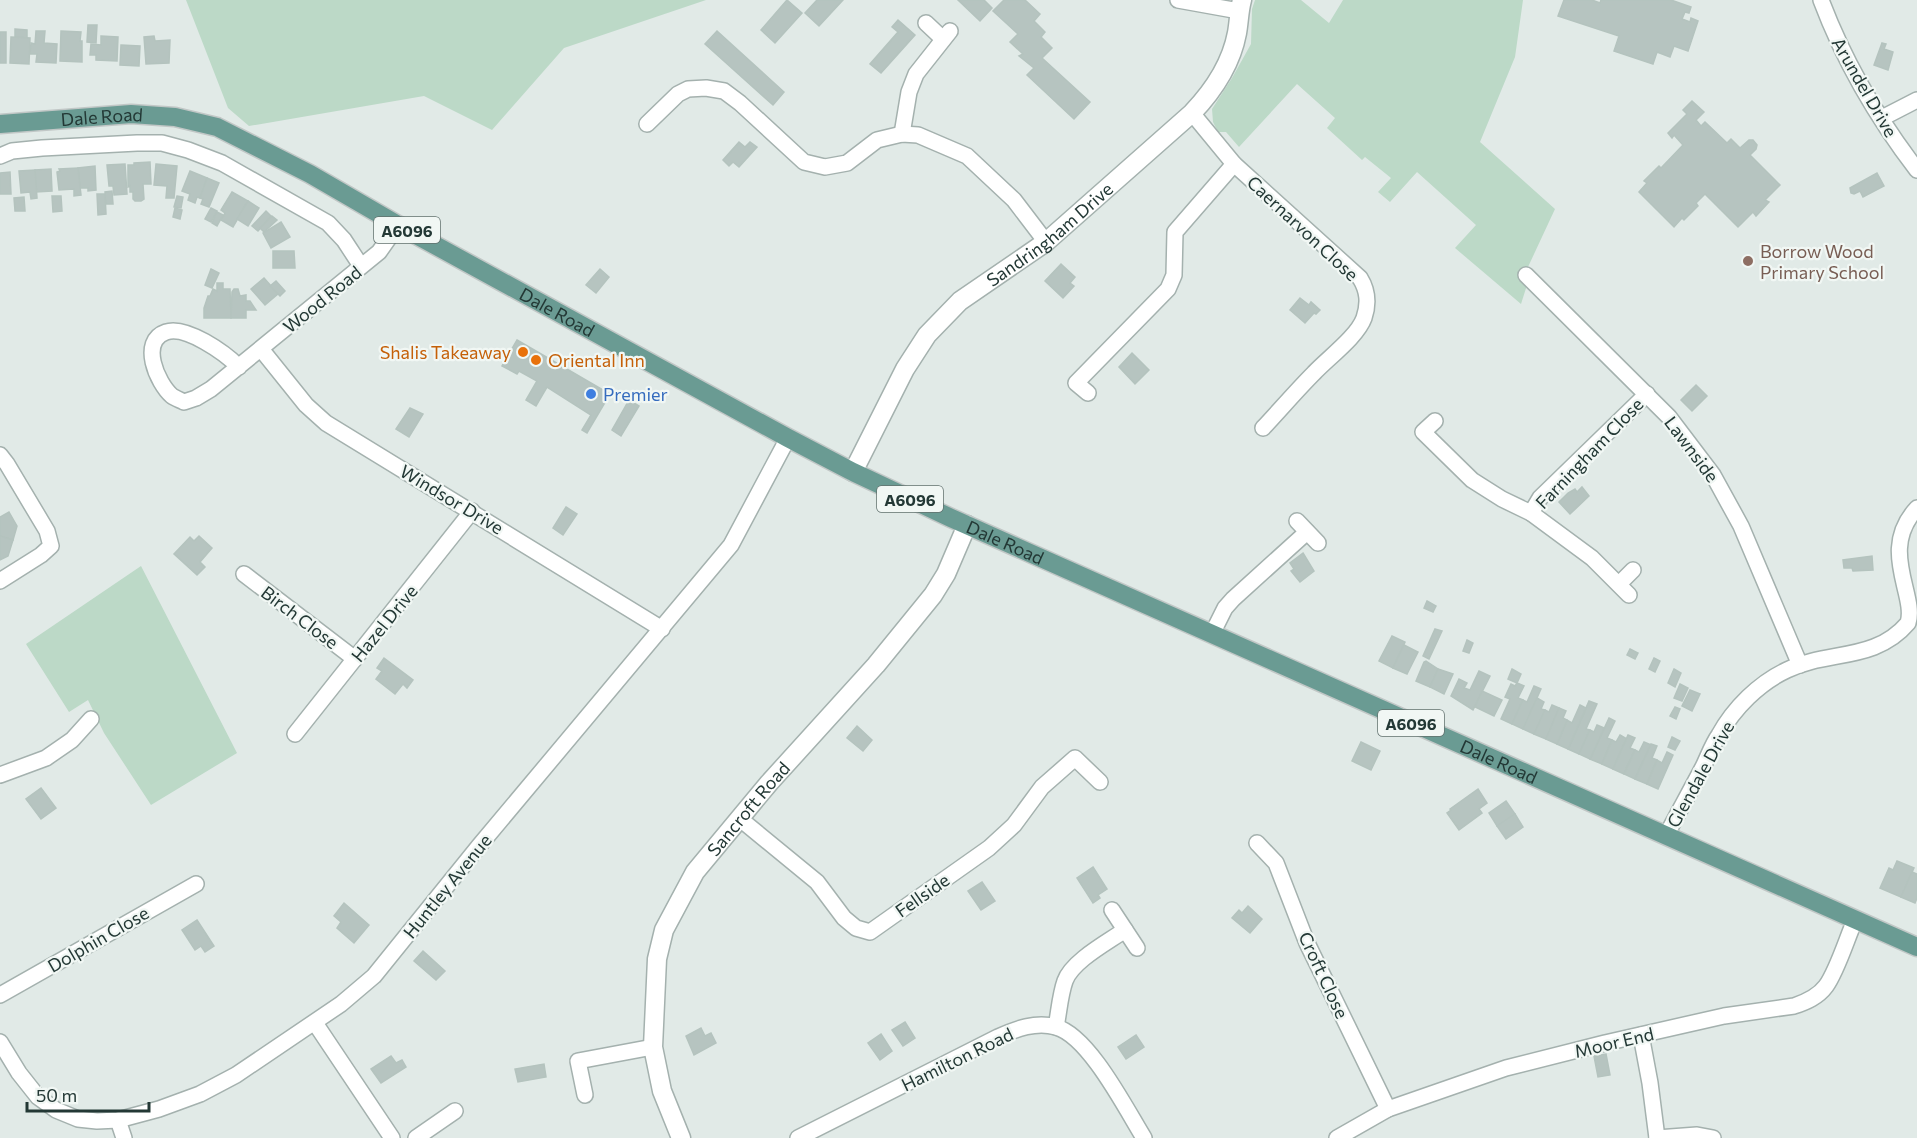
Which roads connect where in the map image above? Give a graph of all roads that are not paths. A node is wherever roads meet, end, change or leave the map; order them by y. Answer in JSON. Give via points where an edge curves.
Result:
{"nodes":[{"id":1,"x":1178,"y":0,"type":"edge"},
{"id":2,"x":1821,"y":0,"type":"edge"},
{"id":3,"x":1240,"y":6,"type":"edge"},
{"id":4,"x":926,"y":23,"type":"dead end"},
{"id":5,"x":1917,"y":100,"type":"edge"},
{"id":6,"x":1192,"y":113,"type":"junction"},
{"id":7,"x":1882,"y":118,"type":"junction"},
{"id":8,"x":0,"y":124,"type":"edge"},
{"id":9,"x":647,"y":124,"type":"dead end"},
{"id":10,"x":902,"y":134,"type":"junction"},
{"id":11,"x":0,"y":156,"type":"edge"},
{"id":12,"x":1234,"y":164,"type":"junction"},
{"id":13,"x":1917,"y":170,"type":"edge"},
{"id":14,"x":398,"y":225,"type":"junction"},
{"id":15,"x":1046,"y":242,"type":"junction"},
{"id":16,"x":362,"y":266,"type":"junction"},
{"id":17,"x":1526,"y":274,"type":"dead end"},
{"id":18,"x":261,"y":349,"type":"junction"},
{"id":19,"x":239,"y":367,"type":"junction"},
{"id":20,"x":1082,"y":388,"type":"dead end"},
{"id":21,"x":1647,"y":394,"type":"junction"},
{"id":22,"x":1435,"y":421,"type":"dead end"},
{"id":23,"x":1263,"y":428,"type":"dead end"},
{"id":24,"x":788,"y":438,"type":"junction"},
{"id":25,"x":0,"y":455,"type":"edge"},
{"id":26,"x":853,"y":472,"type":"junction"},
{"id":27,"x":1917,"y":508,"type":"edge"},
{"id":28,"x":472,"y":511,"type":"junction"},
{"id":29,"x":1531,"y":513,"type":"junction"},
{"id":30,"x":967,"y":525,"type":"junction"},
{"id":31,"x":1307,"y":532,"type":"dead end"},
{"id":32,"x":1633,"y":570,"type":"dead end"},
{"id":33,"x":244,"y":574,"type":"dead end"},
{"id":34,"x":0,"y":581,"type":"edge"},
{"id":35,"x":1915,"y":616,"type":"edge"},
{"id":36,"x":662,"y":629,"type":"junction"},
{"id":37,"x":1212,"y":634,"type":"junction"},
{"id":38,"x":355,"y":659,"type":"junction"},
{"id":39,"x":1800,"y":665,"type":"junction"},
{"id":40,"x":91,"y":719,"type":"dead end"},
{"id":41,"x":295,"y":734,"type":"dead end"},
{"id":42,"x":0,"y":775,"type":"edge"},
{"id":43,"x":1100,"y":782,"type":"dead end"},
{"id":44,"x":739,"y":818,"type":"junction"},
{"id":45,"x":1666,"y":836,"type":"junction"},
{"id":46,"x":1257,"y":843,"type":"dead end"},
{"id":47,"x":196,"y":884,"type":"dead end"},
{"id":48,"x":1112,"y":910,"type":"dead end"},
{"id":49,"x":1855,"y":920,"type":"junction"},
{"id":50,"x":1125,"y":930,"type":"junction"},
{"id":51,"x":1917,"y":947,"type":"edge"},
{"id":52,"x":1137,"y":948,"type":"dead end"},
{"id":53,"x":0,"y":995,"type":"edge"},
{"id":54,"x":315,"y":1023,"type":"junction"},
{"id":55,"x":1056,"y":1027,"type":"junction"},
{"id":56,"x":1641,"y":1035,"type":"junction"},
{"id":57,"x":0,"y":1042,"type":"edge"},
{"id":58,"x":653,"y":1047,"type":"junction"},
{"id":59,"x":585,"y":1095,"type":"dead end"},
{"id":60,"x":1388,"y":1109,"type":"junction"},
{"id":61,"x":455,"y":1111,"type":"dead end"},
{"id":62,"x":118,"y":1120,"type":"junction"},
{"id":63,"x":124,"y":1138,"type":"edge"},
{"id":64,"x":392,"y":1138,"type":"edge"},
{"id":65,"x":416,"y":1138,"type":"edge"},
{"id":66,"x":681,"y":1138,"type":"edge"},
{"id":67,"x":798,"y":1138,"type":"edge"},
{"id":68,"x":1144,"y":1138,"type":"edge"},
{"id":69,"x":1337,"y":1138,"type":"edge"},
{"id":70,"x":1657,"y":1138,"type":"edge"},
{"id":71,"x":1713,"y":1138,"type":"edge"}],
"edges":[{"from":1,"to":3,"type":"street"},
{"from":2,"to":7,"type":"street","name":"Arundel Drive","via":[[1837,40]]},
{"from":3,"to":6,"type":"street","name":"Sandringham Drive","via":[[1228,63]]},
{"from":4,"to":10,"type":"street","via":[[947,35],[916,74]]},
{"from":5,"to":7,"type":"street"},
{"from":6,"to":12,"type":"street","name":"Caernarvon Close"},
{"from":6,"to":15,"type":"street","name":"Sandringham Drive"},
{"from":7,"to":13,"type":"street","name":"Arundel Drive"},
{"from":8,"to":14,"type":"main road","name":"Dale Road","number":"A6096","via":[[132,114],[175,117],[217,127]]},
{"from":9,"to":10,"type":"street","via":[[678,94],[688,88],[706,88],[724,92],[804,162],[814,165],[847,163],[877,140]]},
{"from":10,"to":15,"type":"street","via":[[918,135],[967,156],[1014,200]]},
{"from":11,"to":16,"type":"street","name":"Dale Road","via":[[42,148],[137,143],[162,143],[188,150],[222,163],[328,224]]},
{"from":12,"to":20,"type":"street","via":[[1175,232],[1174,275],[1168,289]]},
{"from":12,"to":23,"type":"street","name":"Caernarvon Close","via":[[1360,278],[1368,299],[1358,328]]},
{"from":14,"to":16,"type":"street","name":"Wood Road","via":[[383,247]]},
{"from":14,"to":24,"type":"main road","name":"Dale Road","number":"A6096"},
{"from":15,"to":26,"type":"street","name":"Sandringham Drive","via":[[960,302],[927,335],[905,369]]},
{"from":16,"to":18,"type":"street","name":"Wood Road"},
{"from":17,"to":21,"type":"street","name":"Lawnside"},
{"from":18,"to":19,"type":"street","name":"Wood Road"},
{"from":18,"to":28,"type":"street","name":"Windsor Drive","via":[[306,405],[326,423]]},
{"from":19,"to":19,"type":"street","name":"Wood Road","via":[[211,389],[184,402],[172,396],[159,379],[152,351],[155,341],[165,332],[181,332],[225,353]]},
{"from":21,"to":29,"type":"street","name":"Farningham Close","via":[[1540,498]]},
{"from":21,"to":39,"type":"street","name":"Lawnside","via":[[1688,440],[1723,490]]},
{"from":22,"to":29,"type":"street","name":"Farningham Close","via":[[1423,432],[1472,480]]},
{"from":24,"to":26,"type":"main road","name":"Dale Road","number":"A6096"},
{"from":24,"to":36,"type":"street","name":"Huntley Avenue","via":[[731,545]]},
{"from":25,"to":34,"type":"street","via":[[47,531],[51,546]]},
{"from":26,"to":30,"type":"main road","name":"Dale Road","number":"A6096"},
{"from":27,"to":35,"type":"street","name":"Glendale Drive","via":[[1901,537]]},
{"from":28,"to":36,"type":"street","name":"Windsor Drive"},
{"from":28,"to":38,"type":"street","name":"Hazel Drive"},
{"from":29,"to":32,"type":"street","name":"Farningham Close","via":[[1592,558],[1624,590]]},
{"from":30,"to":37,"type":"main road","name":"Dale Road","number":"A6096"},
{"from":30,"to":44,"type":"street","name":"Sancroft Road","via":[[933,595]]},
{"from":31,"to":37,"type":"street","via":[[1233,599]]},
{"from":33,"to":38,"type":"street","name":"Birch Close"},
{"from":35,"to":39,"type":"street","name":"Glendale Drive","via":[[1891,638],[1870,650]]},
{"from":36,"to":54,"type":"street","name":"Huntley Avenue","via":[[374,976]]},
{"from":37,"to":45,"type":"main road","name":"Dale Road","number":"A6096"},
{"from":38,"to":41,"type":"street","name":"Hazel Drive"},
{"from":39,"to":45,"type":"street","name":"Glendale Drive","via":[[1755,691],[1730,718]]},
{"from":40,"to":42,"type":"street","via":[[72,740],[46,758]]},
{"from":43,"to":44,"type":"street","name":"Fellside","via":[[1076,758],[1042,787],[1014,825],[989,848],[870,932],[856,928],[844,918],[817,882]]},
{"from":44,"to":58,"type":"street","name":"Sancroft Road","via":[[695,872],[664,930],[657,959]]},
{"from":45,"to":49,"type":"main road","name":"Dale Road","number":"A6096"},
{"from":46,"to":60,"type":"street","name":"Croft Close","via":[[1276,863],[1307,943]]},
{"from":47,"to":53,"type":"street","name":"Dolphin Close"},
{"from":48,"to":50,"type":"street"},
{"from":49,"to":51,"type":"main road","number":"A6096"},
{"from":49,"to":56,"type":"street","name":"Moor End","via":[[1827,985],[1809,1000]]},
{"from":50,"to":52,"type":"street"},
{"from":50,"to":55,"type":"street","via":[[1087,956],[1069,974]]},
{"from":54,"to":62,"type":"street","name":"Huntley Avenue","via":[[200,1094]]},
{"from":54,"to":64,"type":"street"},
{"from":55,"to":67,"type":"street","name":"Hamilton Road","via":[[1030,1025],[998,1037]]},
{"from":55,"to":68,"type":"street","via":[[1075,1037],[1101,1068]]},
{"from":56,"to":60,"type":"street","name":"Moor End","via":[[1506,1068]]},
{"from":56,"to":70,"type":"street"},
{"from":57,"to":62,"type":"street","name":"Huntley Avenue","via":[[38,1097],[56,1110],[78,1119]]},
{"from":58,"to":59,"type":"street","via":[[578,1061]]},
{"from":58,"to":66,"type":"street","name":"Sancroft Road","via":[[662,1090]]},
{"from":60,"to":69,"type":"street","name":"Moor End"},
{"from":61,"to":65,"type":"street"},
{"from":62,"to":63,"type":"street"},
{"from":70,"to":71,"type":"street"}]}
